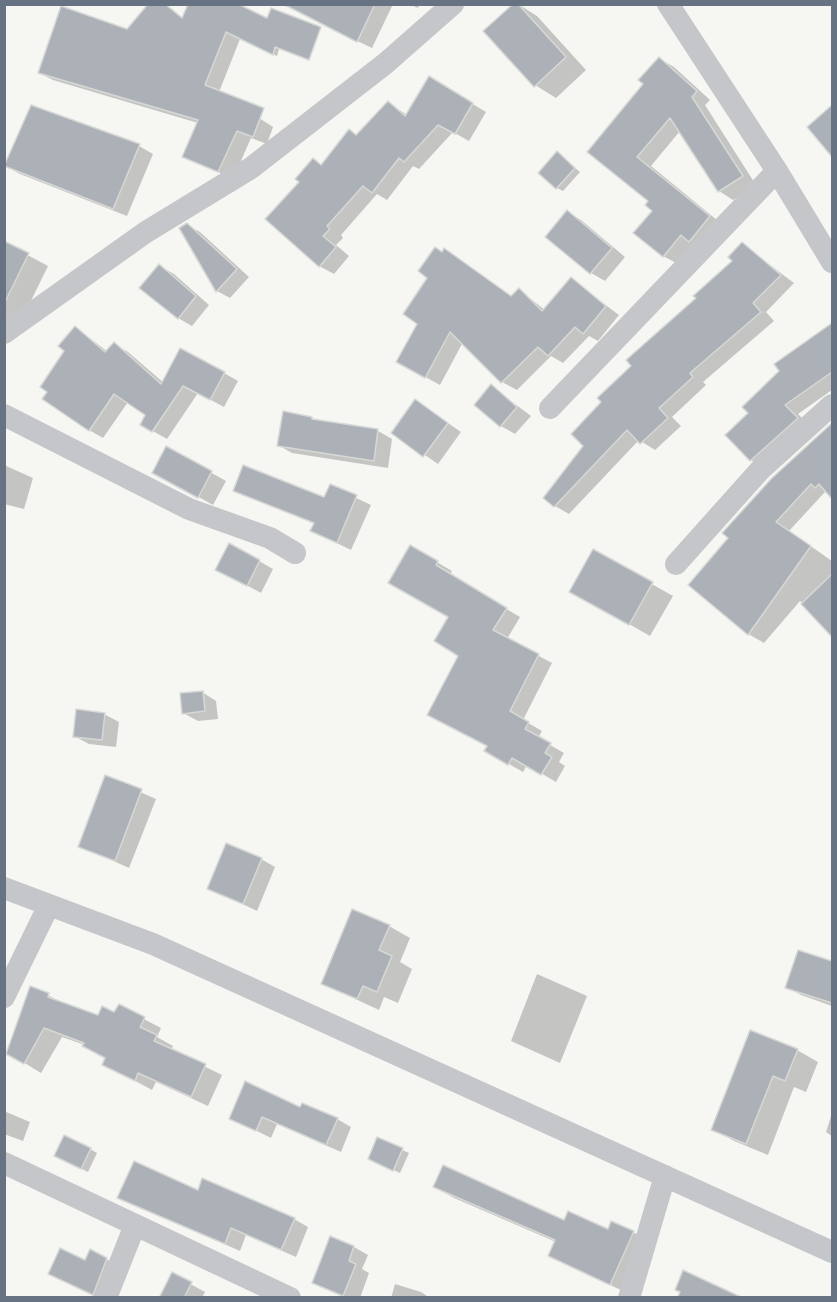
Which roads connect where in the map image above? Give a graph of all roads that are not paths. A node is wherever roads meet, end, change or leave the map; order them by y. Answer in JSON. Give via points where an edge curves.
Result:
{"nodes":[{"id":1,"x":453,"y":4,"type":"edge"},
{"id":2,"x":668,"y":4,"type":"edge"},
{"id":3,"x":777,"y":171,"type":"junction"},
{"id":4,"x":832,"y":262,"type":"edge"},
{"id":5,"x":4,"y":333,"type":"edge"},
{"id":6,"x":832,"y":405,"type":"edge"},
{"id":7,"x":550,"y":408,"type":"dead end"},
{"id":8,"x":4,"y":415,"type":"edge"},
{"id":9,"x":295,"y":553,"type":"dead end"},
{"id":10,"x":676,"y":564,"type":"dead end"},
{"id":11,"x":4,"y":888,"type":"edge"},
{"id":12,"x":49,"y":905,"type":"junction"},
{"id":13,"x":4,"y":996,"type":"edge"},
{"id":14,"x":4,"y":1163,"type":"edge"},
{"id":15,"x":665,"y":1176,"type":"junction"},
{"id":16,"x":135,"y":1225,"type":"junction"},
{"id":17,"x":832,"y":1252,"type":"edge"},
{"id":18,"x":106,"y":1298,"type":"edge"},
{"id":19,"x":290,"y":1298,"type":"edge"},
{"id":20,"x":628,"y":1298,"type":"edge"}],
"edges":[{"from":1,"to":5,"type":"street","via":[[386,63],[251,168],[146,232]]},
{"from":2,"to":3,"type":"street"},
{"from":3,"to":4,"type":"street"},
{"from":3,"to":7,"type":"street"},
{"from":6,"to":10,"type":"street","via":[[761,469]]},
{"from":8,"to":9,"type":"street","via":[[189,509],[270,538]]},
{"from":11,"to":12,"type":"street"},
{"from":12,"to":13,"type":"street"},
{"from":12,"to":15,"type":"street","via":[[153,944]]},
{"from":14,"to":16,"type":"street"},
{"from":15,"to":17,"type":"street"},
{"from":15,"to":20,"type":"street"},
{"from":16,"to":18,"type":"street"},
{"from":16,"to":19,"type":"street"}]}
